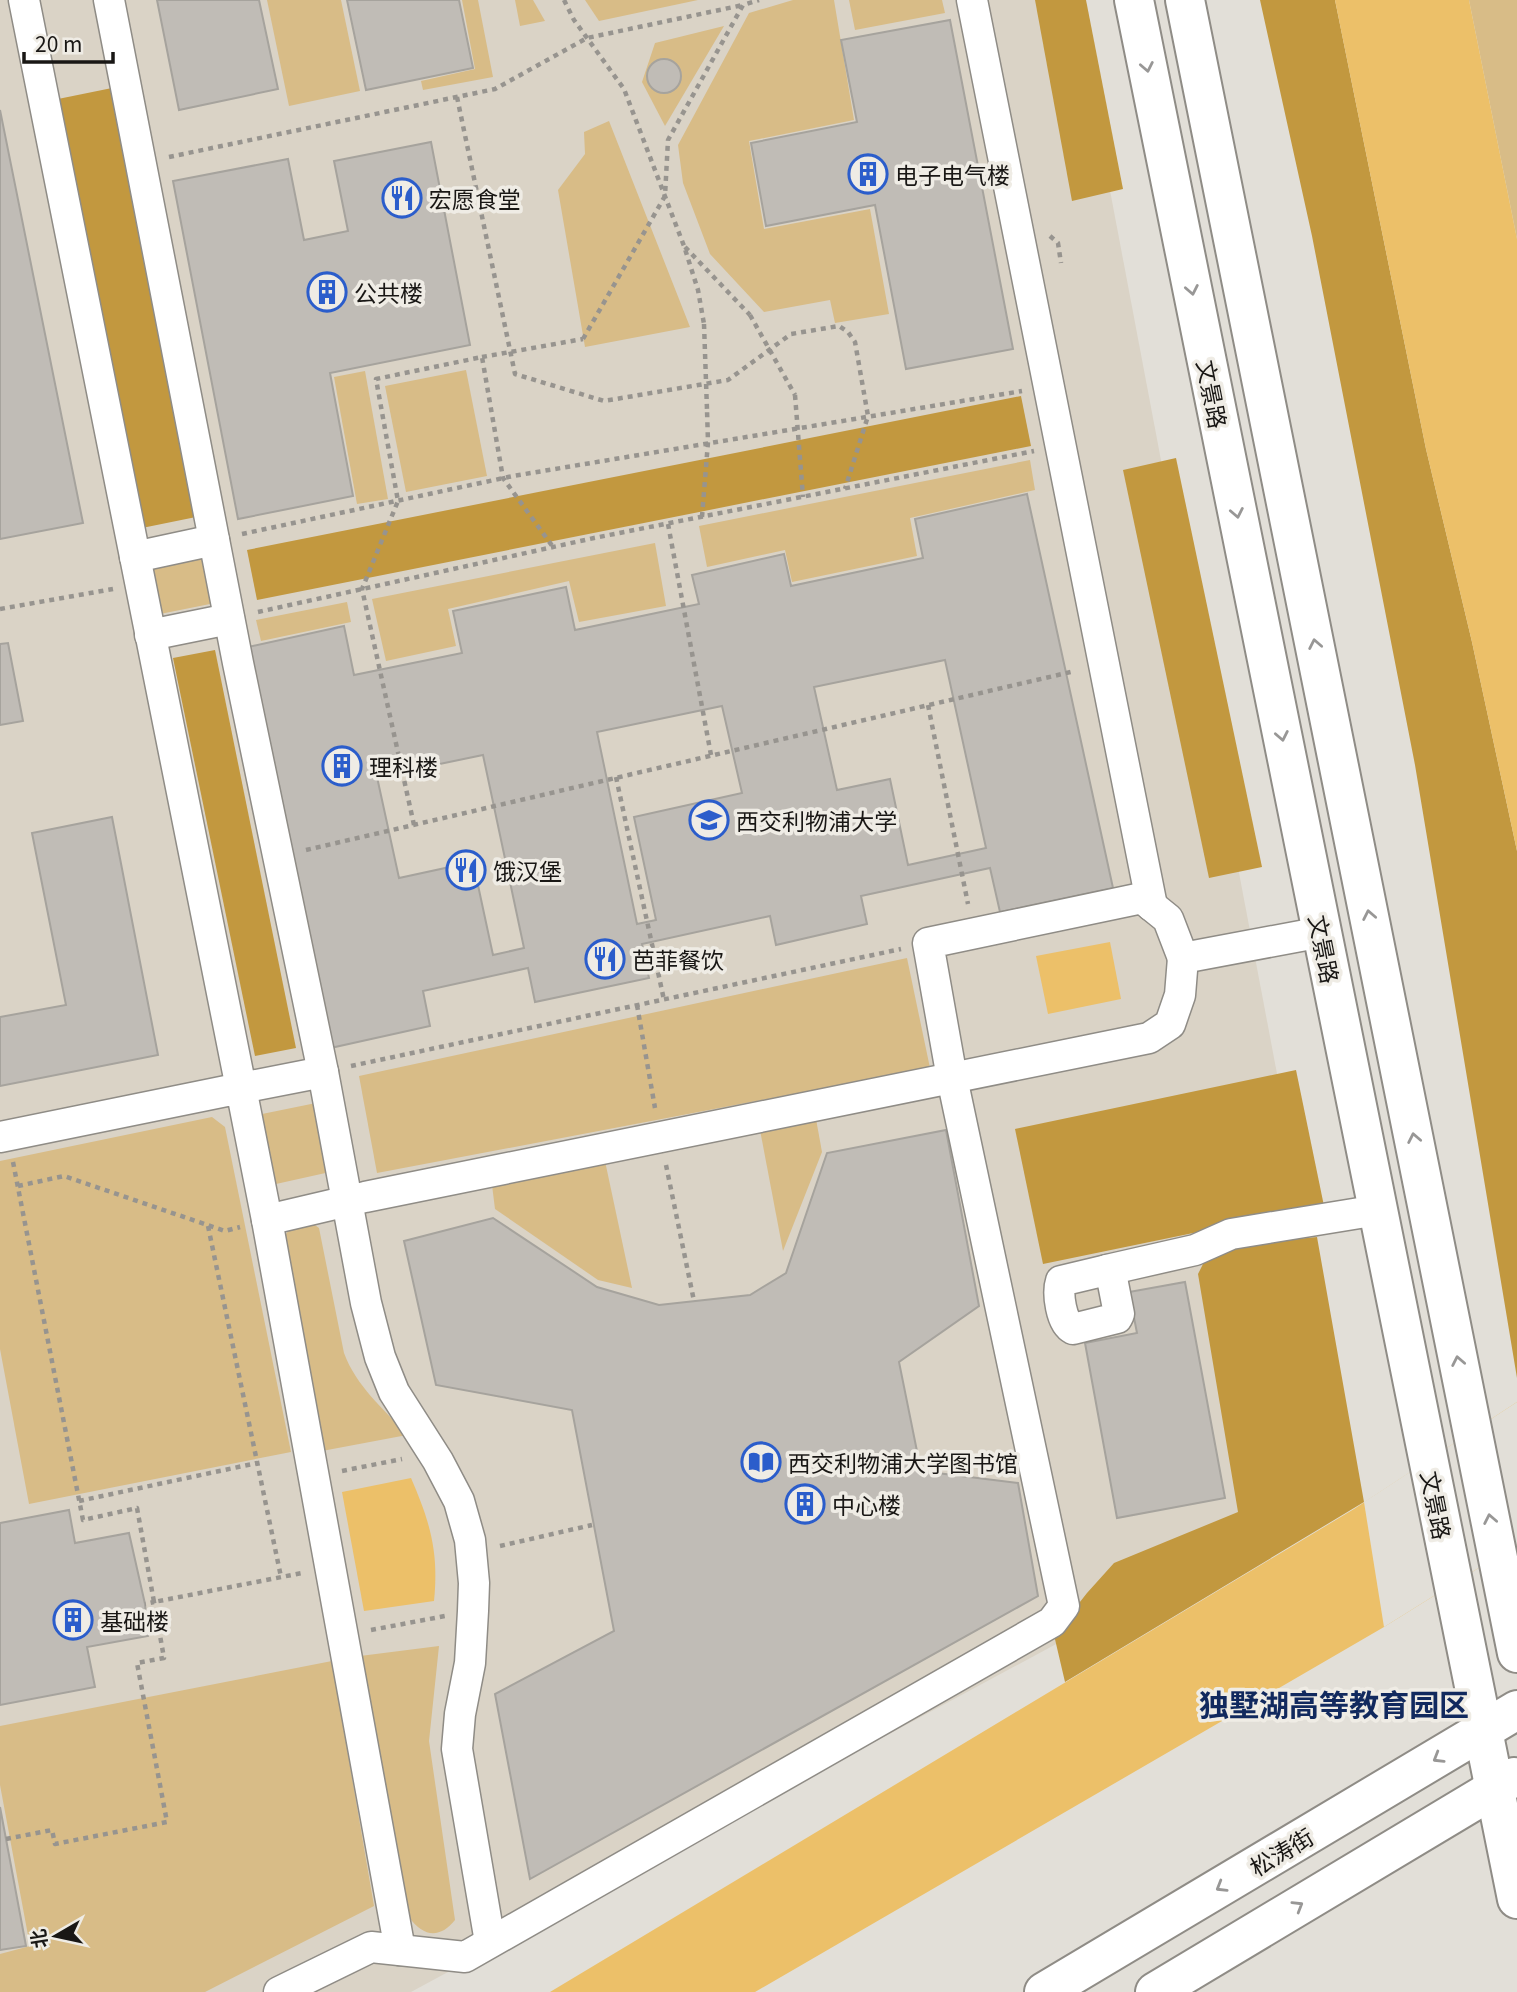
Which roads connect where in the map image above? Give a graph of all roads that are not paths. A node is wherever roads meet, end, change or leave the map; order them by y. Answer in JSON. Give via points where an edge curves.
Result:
{"nodes":[{"id":1,"x":23,"y":0,"type":"edge"},
{"id":2,"x":110,"y":0,"type":"edge"},
{"id":3,"x":972,"y":0,"type":"edge"},
{"id":4,"x":1134,"y":0,"type":"edge"},
{"id":5,"x":1185,"y":0,"type":"edge"},
{"id":6,"x":214,"y":540,"type":"junction"},
{"id":7,"x":137,"y":571,"type":"junction"},
{"id":8,"x":229,"y":619,"type":"junction"},
{"id":9,"x":150,"y":635,"type":"junction"},
{"id":10,"x":1152,"y":906,"type":"junction"},
{"id":11,"x":1321,"y":932,"type":"junction"},
{"id":12,"x":1183,"y":958,"type":"junction"},
{"id":13,"x":323,"y":1073,"type":"junction"},
{"id":14,"x":952,"y":1078,"type":"junction"},
{"id":15,"x":241,"y":1088,"type":"junction"},
{"id":16,"x":4,"y":1137,"type":"edge"},
{"id":17,"x":348,"y":1202,"type":"junction"},
{"id":18,"x":1378,"y":1210,"type":"junction"},
{"id":19,"x":267,"y":1220,"type":"junction"},
{"id":20,"x":1107,"y":1270,"type":"dead end"},
{"id":21,"x":1517,"y":1653,"type":"edge"},
{"id":22,"x":1517,"y":1710,"type":"edge"},
{"id":23,"x":1483,"y":1731,"type":"junction"},
{"id":24,"x":1506,"y":1782,"type":"edge"},
{"id":25,"x":1517,"y":1899,"type":"edge"},
{"id":26,"x":489,"y":1942,"type":"junction"},
{"id":27,"x":400,"y":1950,"type":"junction"},
{"id":28,"x":279,"y":1992,"type":"edge"},
{"id":29,"x":1044,"y":1992,"type":"edge"},
{"id":30,"x":1155,"y":1992,"type":"edge"}],
"edges":[{"from":1,"to":7,"type":"lane"},
{"from":2,"to":6,"type":"lane"},
{"from":3,"to":10,"type":"lane"},
{"from":4,"to":11,"type":"main road","name":"文景路","one_way":true},
{"from":21,"to":5,"type":"main road","one_way":true},
{"from":6,"to":7,"type":"lane"},
{"from":6,"to":8,"type":"lane"},
{"from":7,"to":9,"type":"lane"},
{"from":8,"to":9,"type":"lane"},
{"from":8,"to":13,"type":"lane"},
{"from":9,"to":15,"type":"lane"},
{"from":10,"to":12,"type":"lane","via":[[1168,919]]},
{"from":10,"to":14,"type":"lane","via":[[1142,898],[928,943]]},
{"from":11,"to":12,"type":"lane"},
{"from":11,"to":18,"type":"main road","name":"文景路"},
{"from":12,"to":14,"type":"lane","via":[[1180,995],[1170,1024],[1149,1038]]},
{"from":13,"to":15,"type":"lane"},
{"from":13,"to":17,"type":"lane"},
{"from":14,"to":17,"type":"lane"},
{"from":14,"to":26,"type":"lane","via":[[1064,1606],[1052,1622]]},
{"from":15,"to":16,"type":"lane"},
{"from":15,"to":19,"type":"lane"},
{"from":17,"to":19,"type":"lane"},
{"from":17,"to":26,"type":"lane","via":[[380,1357],[394,1392],[459,1502],[472,1552],[470,1663],[457,1749]]},
{"from":18,"to":20,"type":"lane","via":[[1231,1234],[1195,1250]]},
{"from":18,"to":23,"type":"main road","name":"文景路"},
{"from":19,"to":27,"type":"lane"},
{"from":22,"to":23,"type":"main road","name":"松涛街"},
{"from":23,"to":24,"type":"main road","name":"文景路"},
{"from":23,"to":29,"type":"main road","name":"松涛街","one_way":true},
{"from":24,"to":25,"type":"main road","name":"文景路"},
{"from":30,"to":24,"type":"main road","one_way":true},
{"from":26,"to":27,"type":"lane","via":[[465,1957]]},
{"from":27,"to":28,"type":"lane","via":[[371,1947]]}]}
